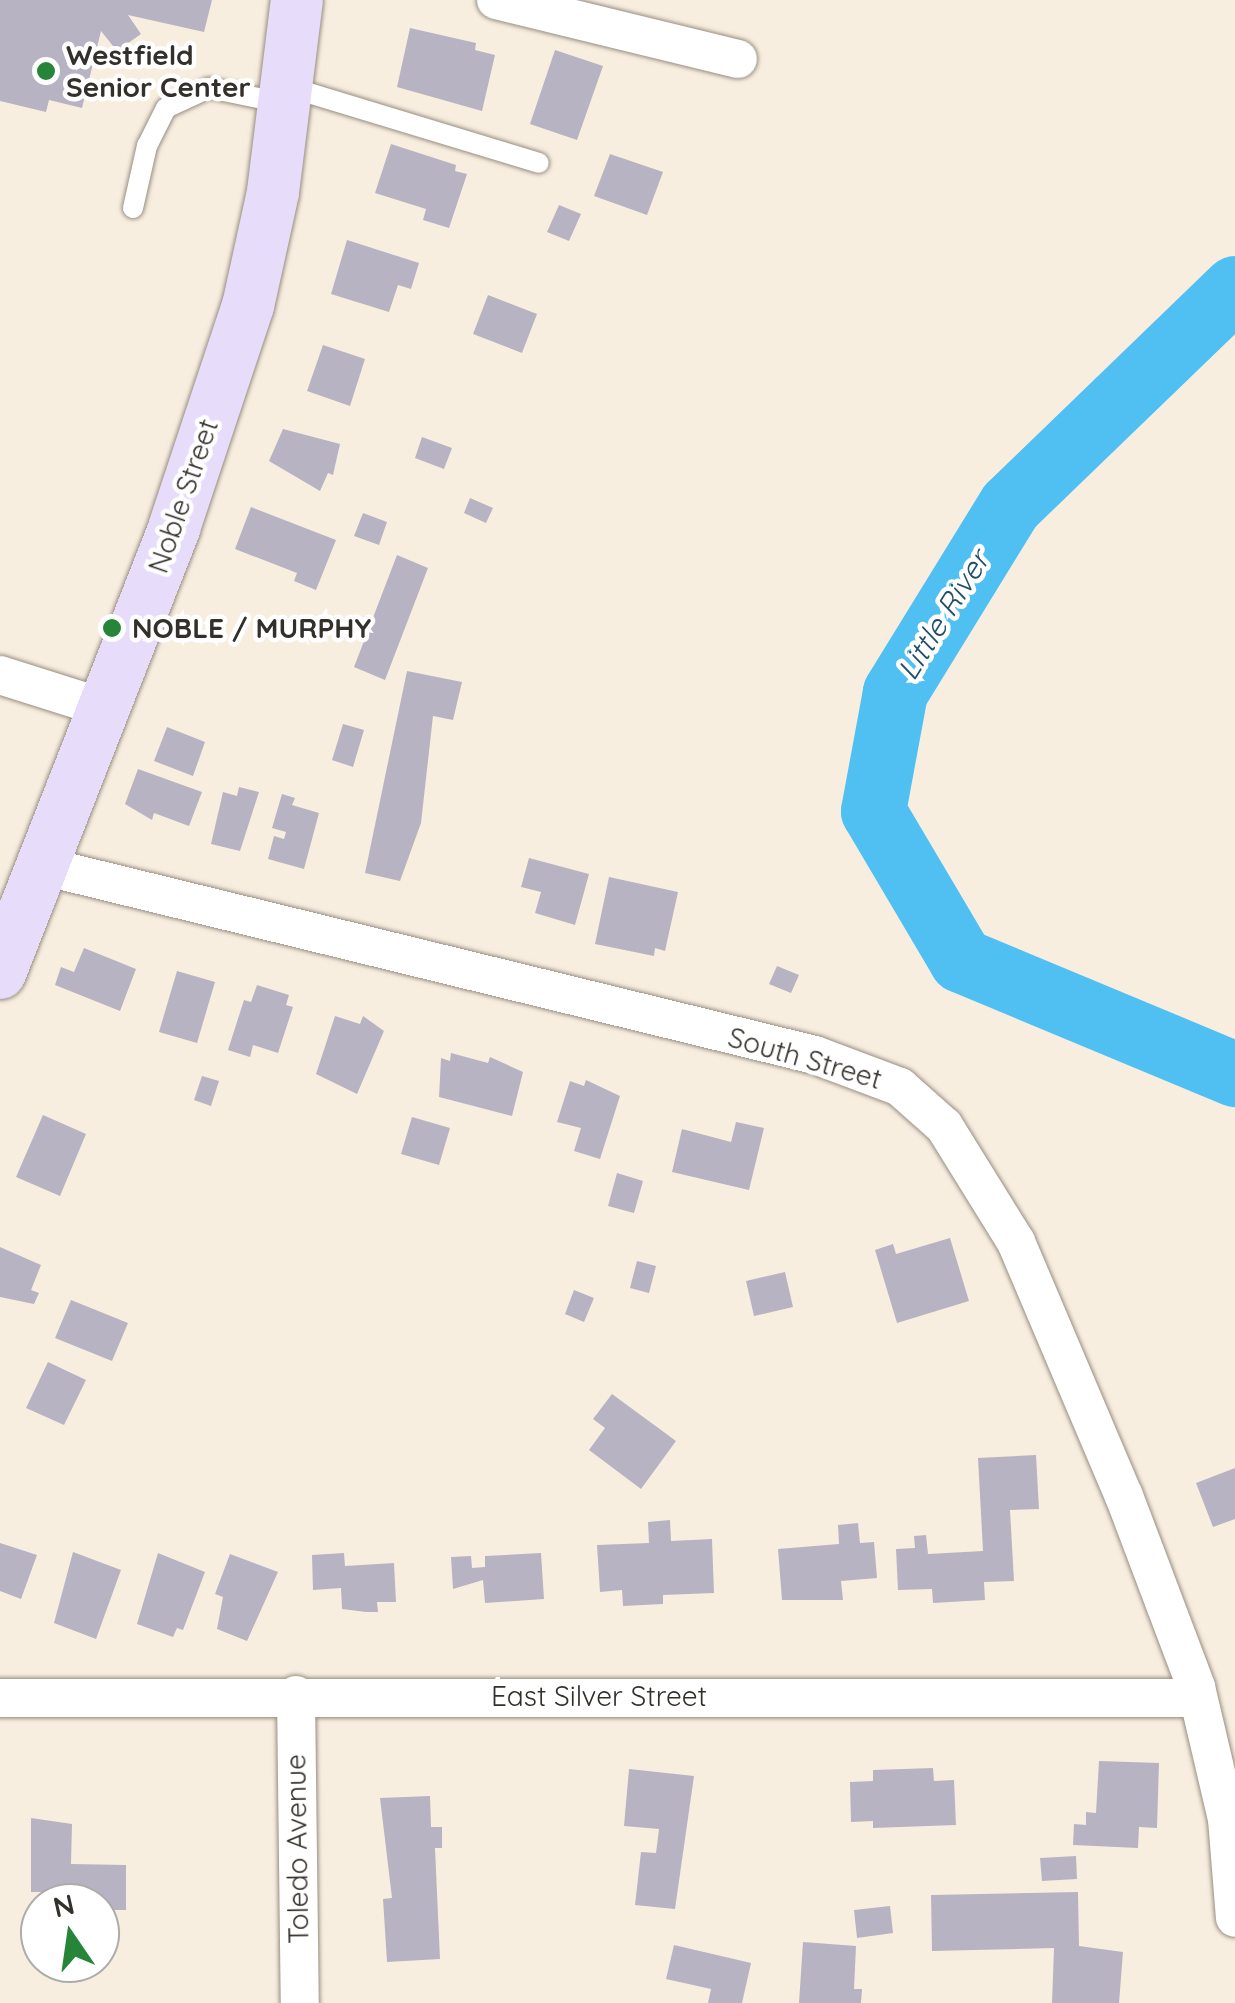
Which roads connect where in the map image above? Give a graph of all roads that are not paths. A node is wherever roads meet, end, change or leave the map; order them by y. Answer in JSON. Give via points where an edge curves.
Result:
{"nodes":[{"id":1,"x":298,"y":0,"type":"edge"},
{"id":2,"x":496,"y":0,"type":"edge"},
{"id":3,"x":738,"y":60,"type":"dead end"},
{"id":4,"x":286,"y":95,"type":"junction"},
{"id":5,"x":539,"y":163,"type":"dead end"},
{"id":6,"x":133,"y":208,"type":"dead end"},
{"id":7,"x":0,"y":675,"type":"edge"},
{"id":8,"x":104,"y":708,"type":"junction"},
{"id":9,"x":43,"y":866,"type":"junction"},
{"id":10,"x":0,"y":973,"type":"edge"},
{"id":11,"x":296,"y":1695,"type":"junction"},
{"id":12,"x":0,"y":1698,"type":"edge"},
{"id":13,"x":1198,"y":1698,"type":"junction"},
{"id":14,"x":1235,"y":1918,"type":"edge"},
{"id":15,"x":300,"y":2003,"type":"edge"}],
"edges":[{"from":1,"to":4,"type":"main road","name":"Noble Street"},
{"from":2,"to":3,"type":"street"},
{"from":4,"to":5,"type":"lane"},
{"from":4,"to":6,"type":"lane","via":[[195,91],[166,108],[146,148]]},
{"from":4,"to":8,"type":"main road","name":"Noble Street","via":[[248,306],[174,528]]},
{"from":7,"to":8,"type":"street"},
{"from":8,"to":9,"type":"main road","name":"Noble Street"},
{"from":9,"to":10,"type":"main road","name":"Noble Street"},
{"from":9,"to":13,"type":"street","name":"South Street","via":[[815,1056],[900,1087],[944,1126],[1016,1242],[1124,1496]]},
{"from":11,"to":12,"type":"street","name":"East Silver Street"},
{"from":11,"to":13,"type":"street","name":"East Silver Street"},
{"from":11,"to":15,"type":"street","name":"Toledo Avenue"},
{"from":13,"to":14,"type":"street","name":"South Street","via":[[1227,1819]]}]}
